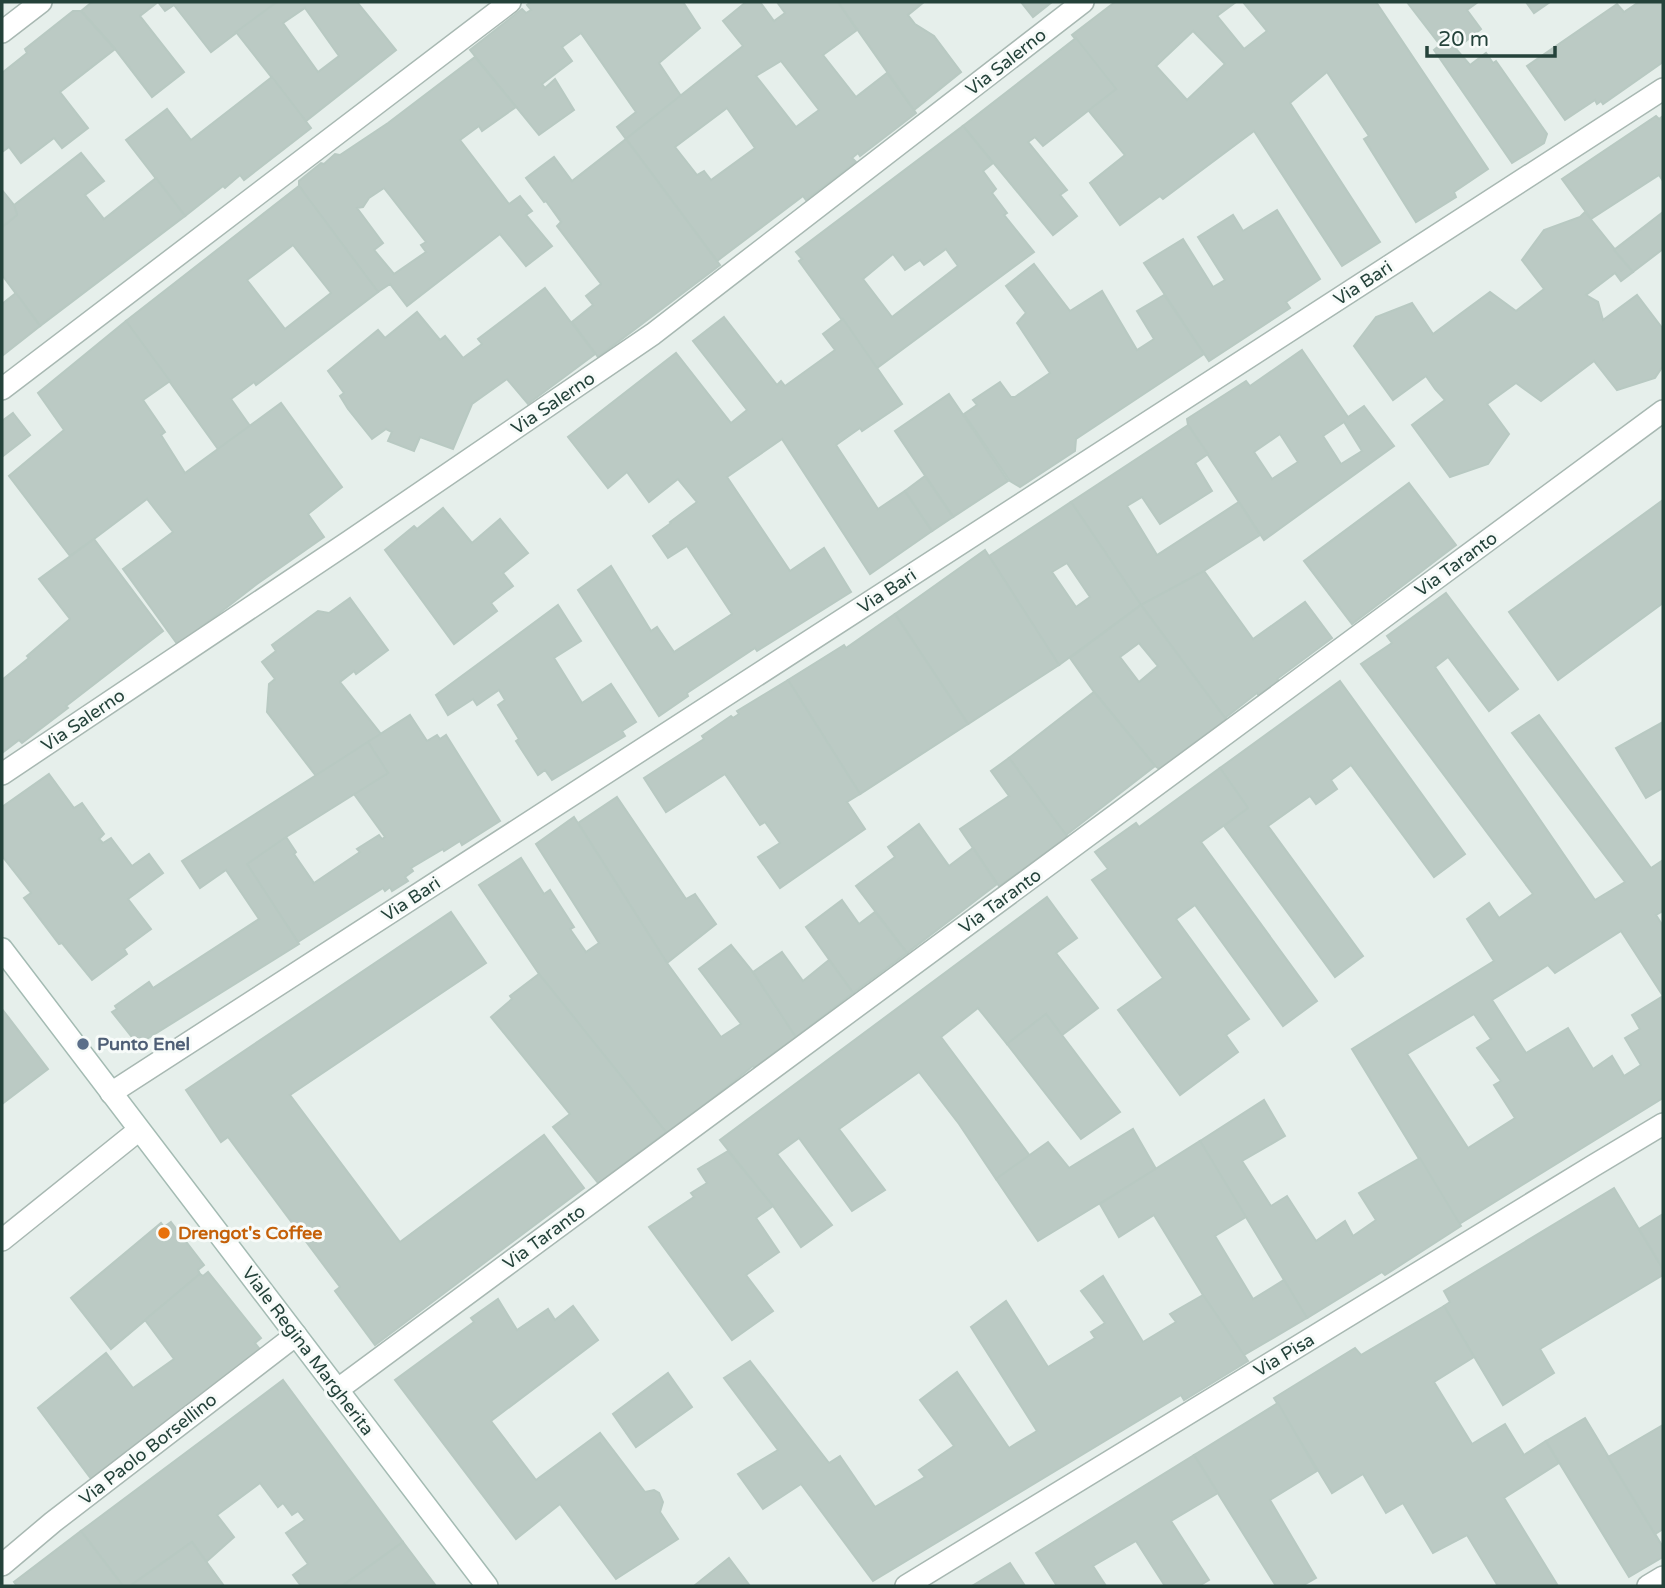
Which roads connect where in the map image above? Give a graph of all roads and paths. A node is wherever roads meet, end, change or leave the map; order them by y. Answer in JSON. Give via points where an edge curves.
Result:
{"nodes":[{"id":1,"x":41,"y":2,"type":"edge"},
{"id":2,"x":510,"y":2,"type":"edge"},
{"id":3,"x":1083,"y":2,"type":"edge"},
{"id":4,"x":15,"y":10,"type":"edge"},
{"id":5,"x":2,"y":32,"type":"edge"},
{"id":6,"x":1663,"y":89,"type":"edge"},
{"id":7,"x":2,"y":389,"type":"edge"},
{"id":8,"x":1663,"y":411,"type":"edge"},
{"id":9,"x":2,"y":774,"type":"edge"},
{"id":10,"x":2,"y":949,"type":"edge"},
{"id":11,"x":111,"y":1093,"type":"junction"},
{"id":12,"x":1663,"y":1124,"type":"edge"},
{"id":13,"x":139,"y":1130,"type":"junction"},
{"id":14,"x":2,"y":1240,"type":"edge"},
{"id":15,"x":296,"y":1335,"type":"junction"},
{"id":16,"x":337,"y":1390,"type":"junction"},
{"id":17,"x":2,"y":1565,"type":"edge"},
{"id":18,"x":1663,"y":1577,"type":"edge"},
{"id":19,"x":487,"y":1586,"type":"edge"},
{"id":20,"x":906,"y":1586,"type":"edge"},
{"id":21,"x":1648,"y":1586,"type":"edge"}],
"edges":[{"from":1,"to":4,"type":"street"},
{"from":2,"to":7,"type":"street"},
{"from":3,"to":9,"type":"street","name":"Via Salerno","via":[[653,334]]},
{"from":4,"to":5,"type":"street"},
{"from":6,"to":11,"type":"street","name":"Via Bari"},
{"from":8,"to":16,"type":"street","name":"Via Taranto"},
{"from":10,"to":11,"type":"street","name":"Viale Regina Margherita"},
{"from":11,"to":13,"type":"street","name":"Viale Regina Margherita"},
{"from":12,"to":20,"type":"street","name":"Via Pisa"},
{"from":13,"to":14,"type":"street"},
{"from":13,"to":15,"type":"street","name":"Viale Regina Margherita"},
{"from":15,"to":16,"type":"street","name":"Viale Regina Margherita"},
{"from":15,"to":17,"type":"street","name":"Via Paolo Borsellino"},
{"from":16,"to":19,"type":"street","name":"Viale Regina Margherita"},
{"from":18,"to":21,"type":"street"}]}
